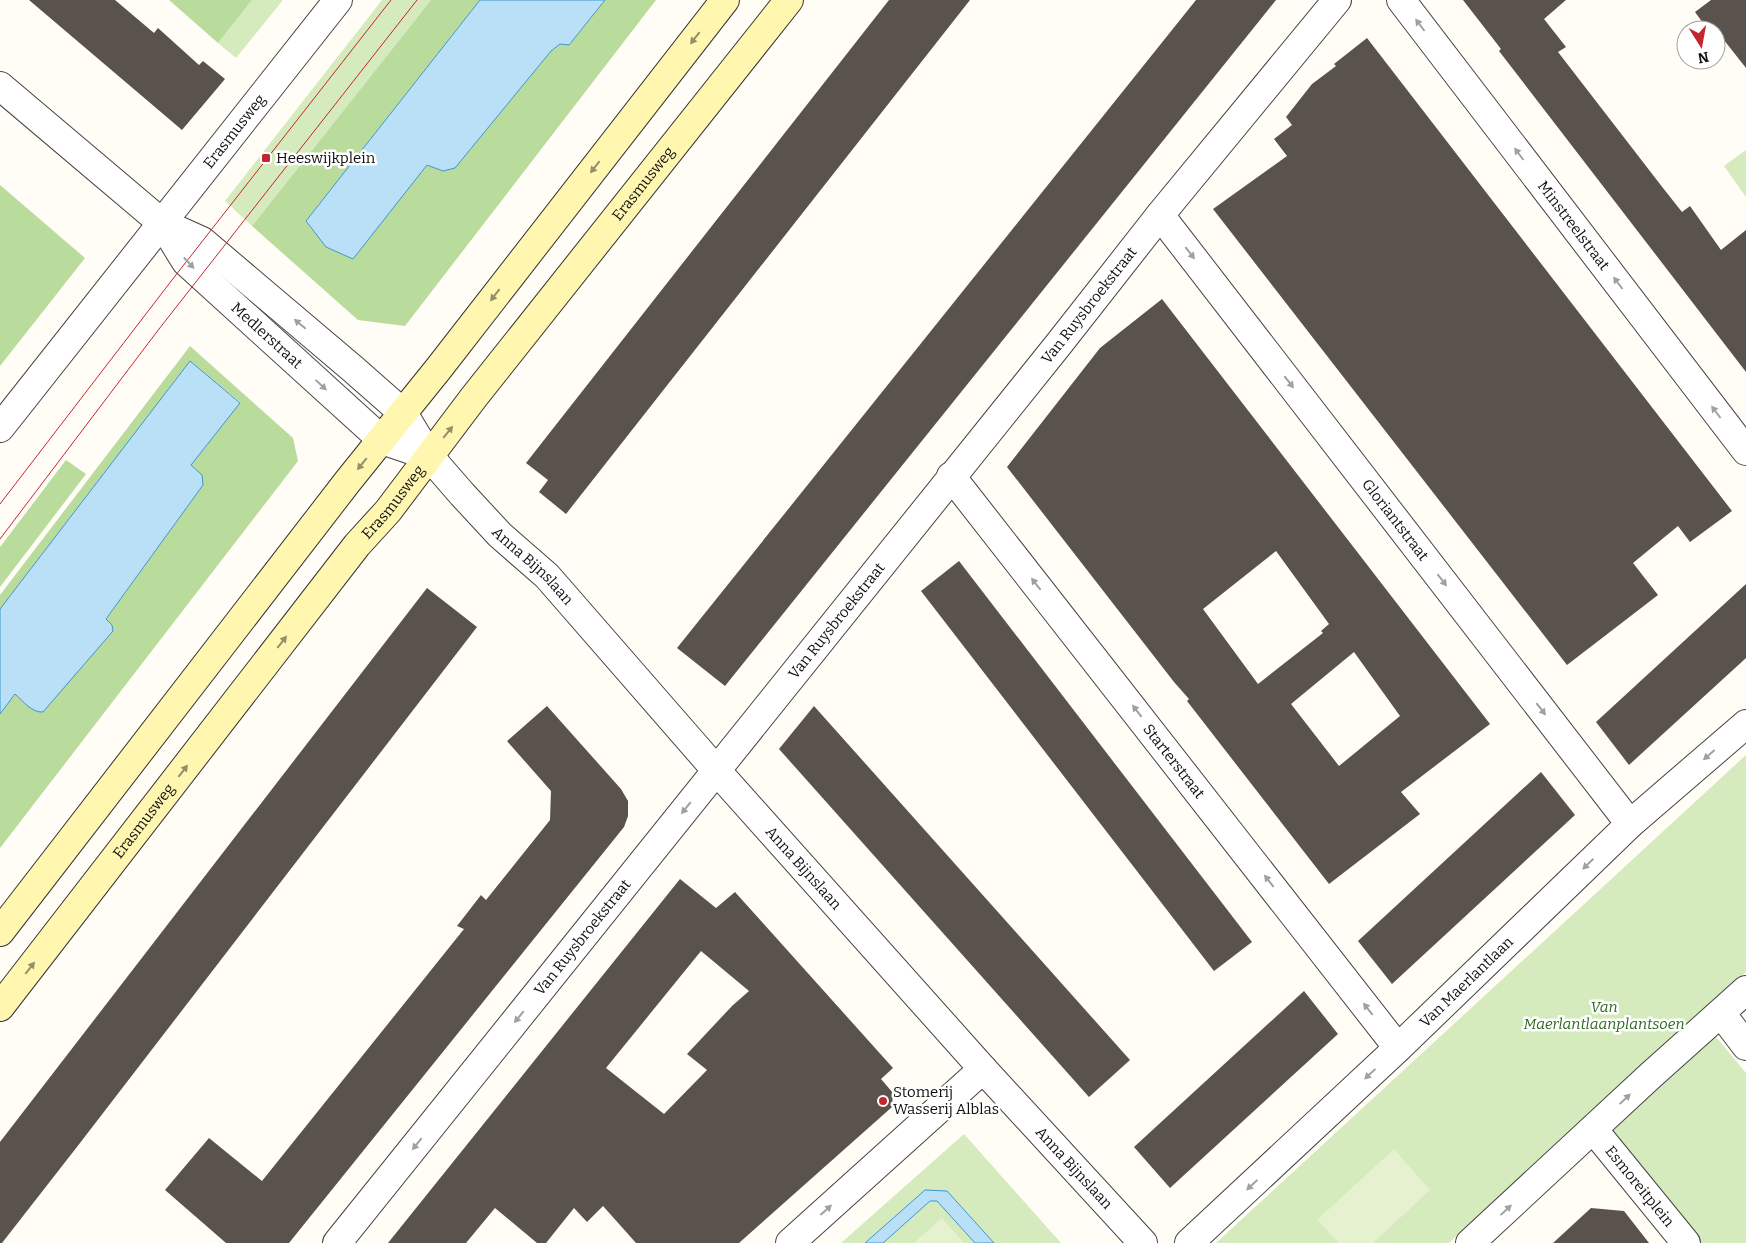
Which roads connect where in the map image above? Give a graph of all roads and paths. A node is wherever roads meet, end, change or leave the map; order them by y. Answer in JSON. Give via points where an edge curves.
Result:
{"nodes":[{"id":1,"x":338,"y":0,"type":"edge"},
{"id":2,"x":725,"y":0,"type":"edge"},
{"id":3,"x":789,"y":0,"type":"edge"},
{"id":4,"x":1337,"y":0,"type":"edge"},
{"id":5,"x":1401,"y":0,"type":"edge"},
{"id":6,"x":0,"y":86,"type":"edge"},
{"id":7,"x":1160,"y":215,"type":"junction"},
{"id":8,"x":162,"y":223,"type":"junction"},
{"id":9,"x":403,"y":413,"type":"junction"},
{"id":10,"x":0,"y":428,"type":"edge"},
{"id":11,"x":382,"y":440,"type":"junction"},
{"id":12,"x":1746,"y":451,"type":"edge"},
{"id":13,"x":429,"y":456,"type":"junction"},
{"id":14,"x":951,"y":476,"type":"junction"},
{"id":15,"x":1746,"y":724,"type":"edge"},
{"id":16,"x":716,"y":770,"type":"junction"},
{"id":17,"x":1630,"y":824,"type":"junction"},
{"id":18,"x":0,"y":932,"type":"edge"},
{"id":19,"x":1746,"y":990,"type":"edge"},
{"id":20,"x":0,"y":1007,"type":"edge"},
{"id":21,"x":1721,"y":1013,"type":"junction"},
{"id":22,"x":1746,"y":1046,"type":"edge"},
{"id":23,"x":1398,"y":1048,"type":"junction"},
{"id":24,"x":983,"y":1069,"type":"junction"},
{"id":25,"x":1593,"y":1129,"type":"junction"},
{"id":26,"x":337,"y":1243,"type":"edge"},
{"id":27,"x":790,"y":1243,"type":"edge"},
{"id":28,"x":1143,"y":1243,"type":"edge"},
{"id":29,"x":1189,"y":1243,"type":"edge"},
{"id":30,"x":1470,"y":1243,"type":"edge"},
{"id":31,"x":1686,"y":1243,"type":"edge"}],
"edges":[{"from":1,"to":8,"type":"street","name":"Erasmusweg"},
{"from":2,"to":9,"type":"main road","one_way":true},
{"from":13,"to":3,"type":"main road","name":"Erasmusweg","one_way":true},
{"from":4,"to":7,"type":"street","name":"Van Ruysbroekstraat"},
{"from":12,"to":5,"type":"street","name":"Minstreelstraat","one_way":true},
{"from":6,"to":8,"type":"street","name":"Medlerstraat"},
{"from":7,"to":14,"type":"street","name":"Van Ruysbroekstraat"},
{"from":7,"to":17,"type":"street","name":"Gloriantstraat","one_way":true},
{"from":9,"to":8,"type":"street","name":"Medlerstraat","one_way":true,"via":[[202,241]]},
{"from":8,"to":10,"type":"street","name":"Erasmusweg"},
{"from":8,"to":11,"type":"street","name":"Medlerstraat","one_way":true,"via":[[186,262]]},
{"from":9,"to":11,"type":"main road"},
{"from":9,"to":13,"type":"street","name":"Medlerstraat"},
{"from":11,"to":13,"type":"street"},
{"from":11,"to":18,"type":"main road","one_way":true},
{"from":13,"to":16,"type":"street","name":"Anna Bijnslaan","via":[[500,535],[547,576]]},
{"from":20,"to":13,"type":"main road","name":"Erasmusweg","one_way":true},
{"from":14,"to":16,"type":"street","name":"Van Ruysbroekstraat"},
{"from":23,"to":14,"type":"street","name":"Starterstraat","one_way":true},
{"from":15,"to":17,"type":"street","name":"Van Maerlantlaan","one_way":true},
{"from":16,"to":24,"type":"street","name":"Anna Bijnslaan"},
{"from":16,"to":26,"type":"street","name":"Van Ruysbroekstraat","one_way":true},
{"from":17,"to":23,"type":"street","name":"Van Maerlantlaan","one_way":true},
{"from":19,"to":21,"type":"street"},
{"from":21,"to":22,"type":"street"},
{"from":25,"to":21,"type":"street","one_way":true},
{"from":23,"to":29,"type":"street","name":"Van Maerlantlaan","one_way":true},
{"from":27,"to":24,"type":"street","one_way":true},
{"from":24,"to":28,"type":"street","name":"Anna Bijnslaan"},
{"from":30,"to":25,"type":"street","one_way":true},
{"from":25,"to":31,"type":"street","name":"Esmoreitplein"}]}
